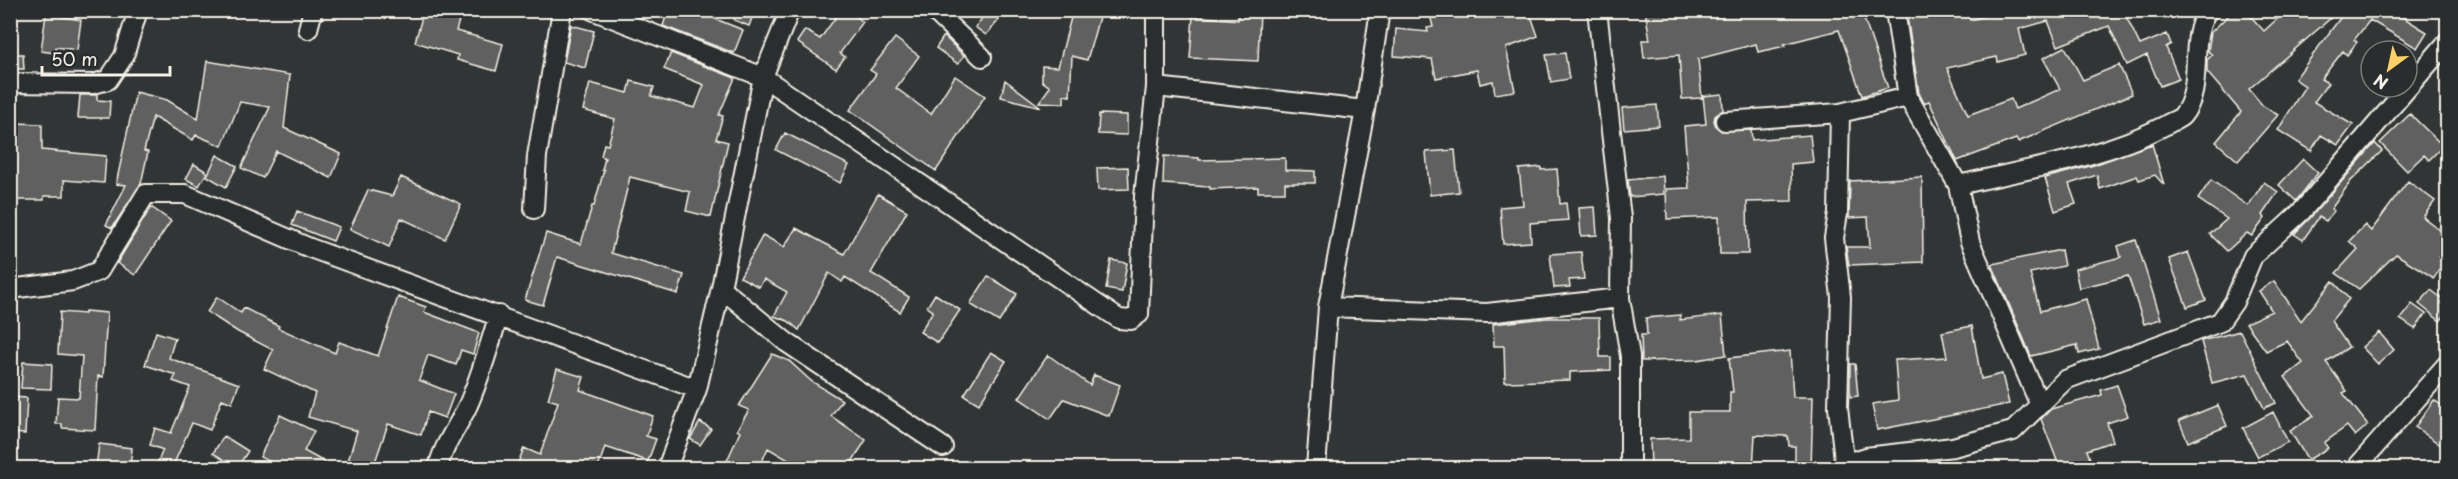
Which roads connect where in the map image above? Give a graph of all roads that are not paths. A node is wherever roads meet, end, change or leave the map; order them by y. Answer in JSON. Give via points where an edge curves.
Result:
{"nodes":[{"id":1,"x":138,"y":10,"type":"edge"},
{"id":2,"x":313,"y":10,"type":"edge"},
{"id":3,"x":562,"y":10,"type":"edge"},
{"id":4,"x":592,"y":10,"type":"edge"},
{"id":5,"x":790,"y":10,"type":"edge"},
{"id":6,"x":933,"y":10,"type":"edge"},
{"id":7,"x":1156,"y":10,"type":"edge"},
{"id":8,"x":1380,"y":10,"type":"edge"},
{"id":9,"x":1597,"y":10,"type":"edge"},
{"id":10,"x":1895,"y":10,"type":"edge"},
{"id":11,"x":2208,"y":10,"type":"edge"},
{"id":12,"x":308,"y":29,"type":"dead end"},
{"id":13,"x":2448,"y":41,"type":"edge"},
{"id":14,"x":982,"y":57,"type":"dead end"},
{"id":15,"x":763,"y":77,"type":"junction"},
{"id":16,"x":10,"y":83,"type":"edge"},
{"id":17,"x":1156,"y":87,"type":"junction"},
{"id":18,"x":1908,"y":97,"type":"junction"},
{"id":19,"x":1365,"y":110,"type":"junction"},
{"id":20,"x":1840,"y":113,"type":"junction"},
{"id":21,"x":1725,"y":121,"type":"dead end"},
{"id":22,"x":1958,"y":185,"type":"junction"},
{"id":23,"x":534,"y":209,"type":"dead end"},
{"id":24,"x":721,"y":288,"type":"junction"},
{"id":25,"x":10,"y":289,"type":"edge"},
{"id":26,"x":1620,"y":298,"type":"junction"},
{"id":27,"x":1328,"y":307,"type":"junction"},
{"id":28,"x":499,"y":315,"type":"junction"},
{"id":29,"x":2448,"y":363,"type":"edge"},
{"id":30,"x":697,"y":389,"type":"junction"},
{"id":31,"x":2039,"y":403,"type":"junction"},
{"id":32,"x":943,"y":447,"type":"dead end"},
{"id":33,"x":1845,"y":466,"type":"edge"},
{"id":34,"x":438,"y":468,"type":"edge"},
{"id":35,"x":667,"y":468,"type":"edge"},
{"id":36,"x":1316,"y":468,"type":"edge"},
{"id":37,"x":1630,"y":468,"type":"edge"},
{"id":38,"x":2356,"y":468,"type":"edge"}],
"edges":[{"from":1,"to":16,"type":"street","via":[[124,56],[108,80],[93,84]]},
{"from":2,"to":12,"type":"street"},
{"from":3,"to":23,"type":"street","via":[[537,156]]},
{"from":4,"to":15,"type":"street"},
{"from":5,"to":15,"type":"street"},
{"from":6,"to":14,"type":"street"},
{"from":7,"to":17,"type":"street"},
{"from":8,"to":19,"type":"street"},
{"from":9,"to":26,"type":"street","via":[[1621,218]]},
{"from":10,"to":18,"type":"street"},
{"from":11,"to":22,"type":"street","via":[[2199,35],[2193,93],[2181,116],[2151,132],[2072,159]]},
{"from":13,"to":31,"type":"street","via":[[2302,211],[2253,256],[2234,302],[2220,322],[2065,380]]},
{"from":15,"to":17,"type":"street","via":[[1119,319],[1131,320],[1139,314],[1144,196]]},
{"from":15,"to":24,"type":"street"},
{"from":17,"to":19,"type":"street"},
{"from":18,"to":20,"type":"street"},
{"from":18,"to":22,"type":"street"},
{"from":19,"to":27,"type":"street"},
{"from":20,"to":21,"type":"street"},
{"from":20,"to":33,"type":"street","via":[[1834,238],[1841,297],[1838,407]]},
{"from":22,"to":31,"type":"street","via":[[1970,242]]},
{"from":24,"to":30,"type":"street"},
{"from":24,"to":32,"type":"street","via":[[786,342]]},
{"from":25,"to":28,"type":"street","via":[[73,281],[99,272],[146,194],[157,192],[185,194],[310,248]]},
{"from":26,"to":27,"type":"street","via":[[1487,313]]},
{"from":26,"to":37,"type":"street","via":[[1630,356]]},
{"from":27,"to":36,"type":"street"},
{"from":28,"to":30,"type":"street"},
{"from":28,"to":34,"type":"street","via":[[469,402],[441,452]]},
{"from":29,"to":38,"type":"street"},
{"from":30,"to":35,"type":"street"},
{"from":31,"to":33,"type":"street","via":[[2013,431],[1953,447],[1866,457]]}]}
